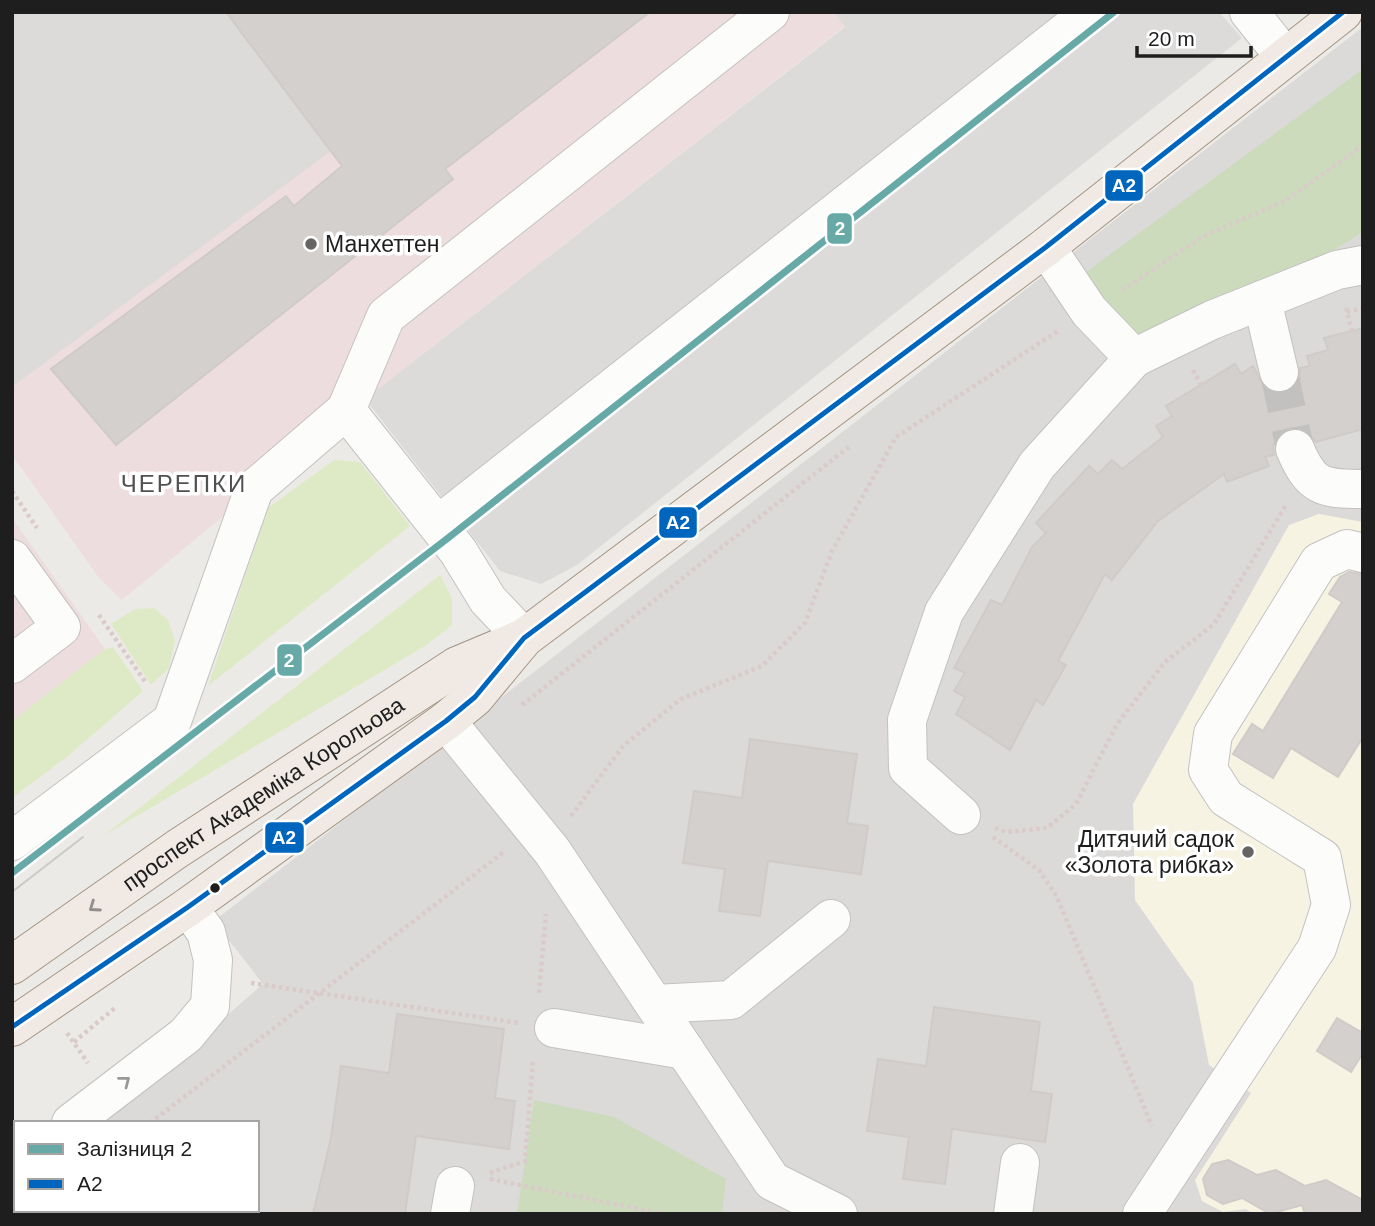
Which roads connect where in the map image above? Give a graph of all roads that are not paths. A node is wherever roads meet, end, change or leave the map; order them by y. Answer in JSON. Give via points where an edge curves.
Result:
{"nodes":[{"id":1,"x":770,"y":12,"type":"edge"},
{"id":2,"x":1091,"y":12,"type":"edge"},
{"id":3,"x":1249,"y":12,"type":"edge"},
{"id":4,"x":1343,"y":12,"type":"edge"},
{"id":5,"x":1285,"y":57,"type":"junction"},
{"id":6,"x":1046,"y":247,"type":"junction"},
{"id":7,"x":1363,"y":265,"type":"edge"},
{"id":8,"x":1262,"y":300,"type":"junction"},
{"id":9,"x":1134,"y":358,"type":"junction"},
{"id":10,"x":1279,"y":372,"type":"tunnel mouth"},
{"id":11,"x":346,"y":410,"type":"junction"},
{"id":12,"x":1301,"y":461,"type":"tunnel mouth"},
{"id":13,"x":1363,"y":489,"type":"edge"},
{"id":14,"x":438,"y":525,"type":"junction"},
{"id":15,"x":1363,"y":553,"type":"edge"},
{"id":16,"x":12,"y":559,"type":"edge"},
{"id":17,"x":524,"y":638,"type":"junction"},
{"id":18,"x":12,"y":664,"type":"edge"},
{"id":19,"x":446,"y":721,"type":"junction"},
{"id":20,"x":961,"y":815,"type":"road end"},
{"id":21,"x":12,"y":841,"type":"edge"},
{"id":22,"x":188,"y":907,"type":"junction"},
{"id":23,"x":831,"y":919,"type":"dead end"},
{"id":24,"x":12,"y":965,"type":"edge"},
{"id":25,"x":655,"y":1004,"type":"junction"},
{"id":26,"x":12,"y":1027,"type":"edge"},
{"id":27,"x":545,"y":1027,"type":"road end"},
{"id":28,"x":685,"y":1050,"type":"junction"},
{"id":29,"x":74,"y":1121,"type":"edge"},
{"id":30,"x":1020,"y":1163,"type":"dead end"},
{"id":31,"x":838,"y":1214,"type":"edge"},
{"id":32,"x":1013,"y":1214,"type":"edge"},
{"id":33,"x":1142,"y":1214,"type":"edge"}],
"edges":[{"from":1,"to":11,"type":"street","via":[[386,316]]},
{"from":2,"to":14,"type":"street"},
{"from":3,"to":5,"type":"street"},
{"from":4,"to":5,"type":"main road","name":"проспект Академіка Корольова"},
{"from":5,"to":6,"type":"main road","name":"проспект Академіка Корольова"},
{"from":6,"to":9,"type":"street","via":[[1089,311]]},
{"from":6,"to":17,"type":"main road","name":"проспект Академіка Корольова"},
{"from":7,"to":8,"type":"street","via":[[1337,270]]},
{"from":8,"to":9,"type":"street"},
{"from":8,"to":10,"type":"street"},
{"from":9,"to":20,"type":"street","via":[[1037,465],[944,612],[907,720],[908,768]]},
{"from":11,"to":14,"type":"street"},
{"from":11,"to":21,"type":"street","via":[[254,489],[172,721]]},
{"from":12,"to":13,"type":"street","via":[[1325,487]]},
{"from":14,"to":17,"type":"street","via":[[488,600]]},
{"from":15,"to":33,"type":"street","via":[[1347,549],[1319,562],[1213,734],[1208,771],[1226,797],[1322,858],[1331,905],[1317,948]]},
{"from":16,"to":18,"type":"street","via":[[61,627]]},
{"from":17,"to":19,"type":"main road","name":"проспект Академіка Корольова","via":[[475,697]]},
{"from":17,"to":24,"type":"main road","name":"проспект Академіка Корольова","one_way":true,"via":[[457,666],[177,849]]},
{"from":19,"to":22,"type":"main road","name":"проспект Академіка Корольова"},
{"from":19,"to":25,"type":"street","via":[[543,840]]},
{"from":22,"to":26,"type":"main road","name":"проспект Академіка Корольова"},
{"from":29,"to":22,"type":"street","one_way":true,"via":[[186,1035],[209,1006],[213,960],[206,932]]},
{"from":23,"to":25,"type":"street","via":[[731,1000]]},
{"from":25,"to":28,"type":"street"},
{"from":27,"to":28,"type":"street"},
{"from":28,"to":31,"type":"street","via":[[772,1181]]},
{"from":30,"to":32,"type":"street"}]}
